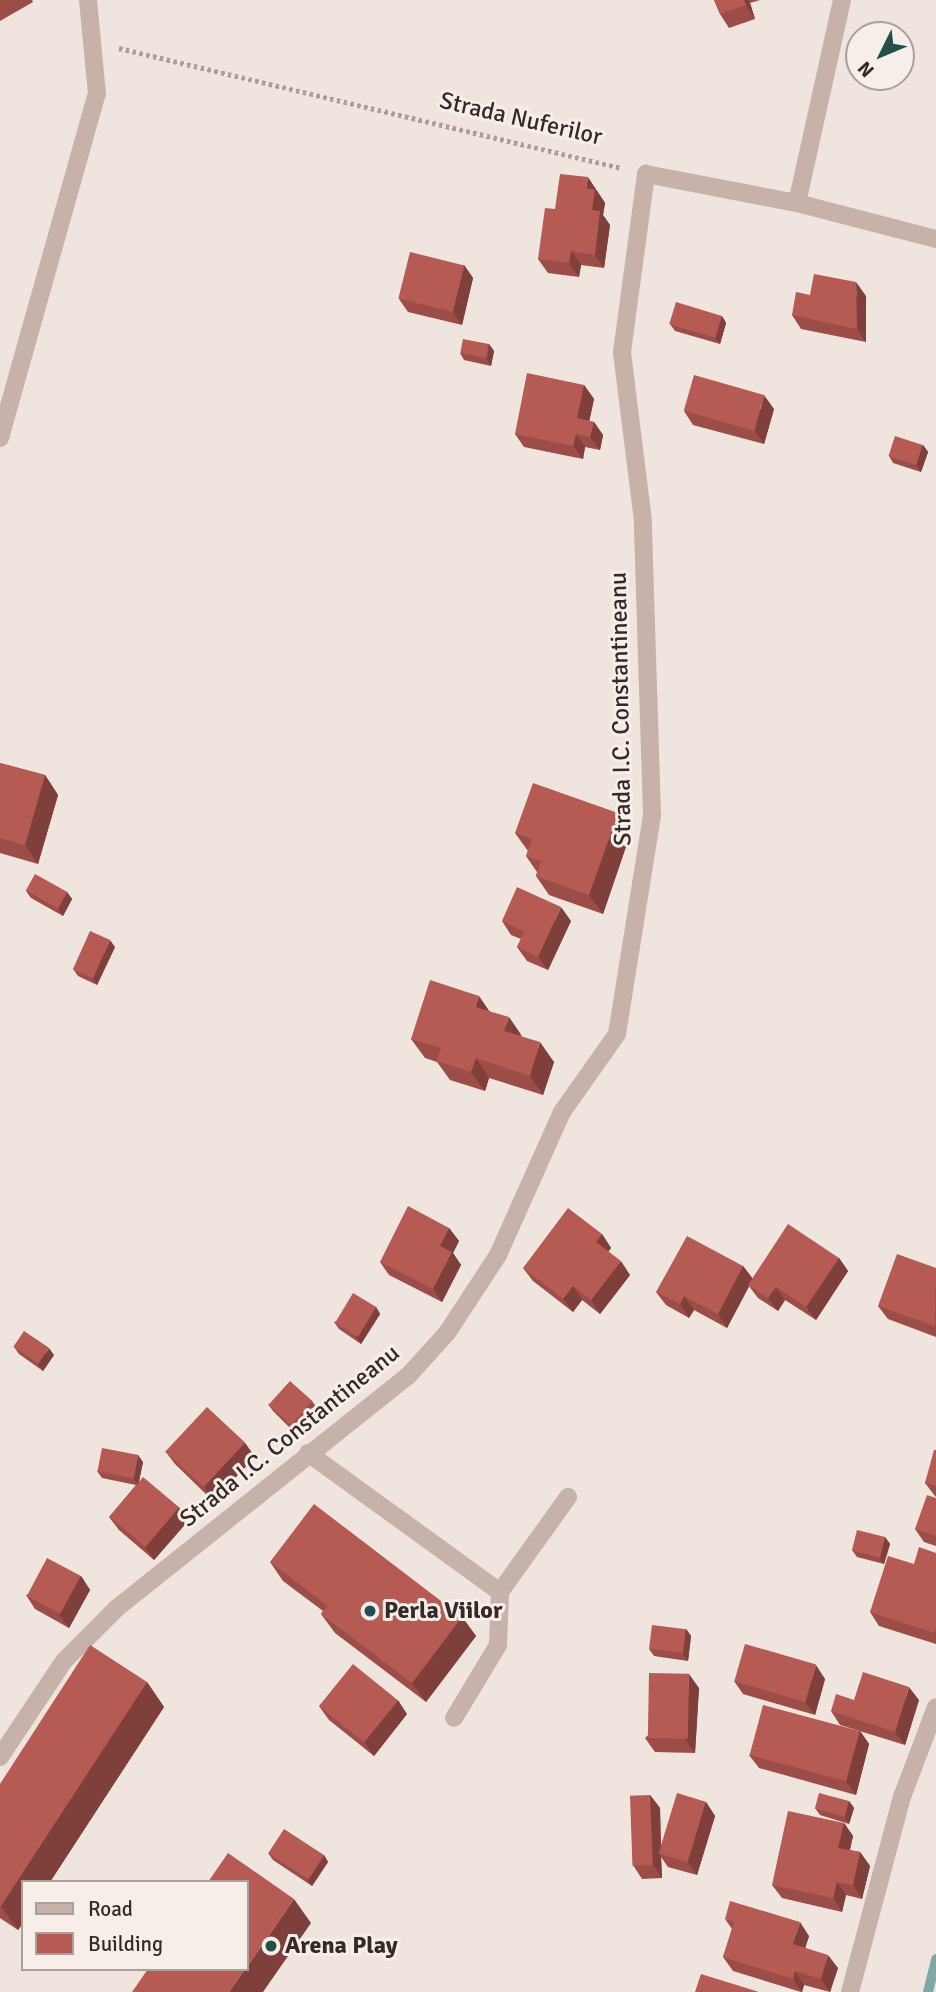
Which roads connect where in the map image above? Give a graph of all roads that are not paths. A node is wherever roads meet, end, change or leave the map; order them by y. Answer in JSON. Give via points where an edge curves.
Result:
{"nodes":[{"id":1,"x":88,"y":0,"type":"edge"},
{"id":2,"x":844,"y":1,"type":"edge"},
{"id":3,"x":797,"y":203,"type":"junction"},
{"id":4,"x":936,"y":239,"type":"edge"},
{"id":5,"x":0,"y":438,"type":"edge"},
{"id":6,"x":308,"y":1453,"type":"junction"},
{"id":7,"x":568,"y":1497,"type":"dead end"},
{"id":8,"x":500,"y":1592,"type":"junction"},
{"id":9,"x":936,"y":1707,"type":"edge"},
{"id":10,"x":454,"y":1718,"type":"dead end"},
{"id":11,"x":0,"y":1757,"type":"edge"},
{"id":12,"x":850,"y":1992,"type":"edge"}],
"edges":[{"from":1,"to":5,"type":"street","via":[[96,43],[97,94]]},
{"from":2,"to":3,"type":"street"},
{"from":3,"to":4,"type":"street"},
{"from":3,"to":6,"type":"street","name":"Strada I.C. Constantineanu","via":[[646,174],[622,352],[643,521],[652,815],[617,1034],[562,1112],[498,1255],[447,1333],[408,1376]]},
{"from":6,"to":8,"type":"street"},
{"from":6,"to":11,"type":"street","name":"Strada I.C. Constantineanu","via":[[117,1608],[64,1661]]},
{"from":7,"to":8,"type":"street"},
{"from":8,"to":10,"type":"street","via":[[498,1645]]},
{"from":9,"to":12,"type":"street","via":[[902,1797]]}]}
